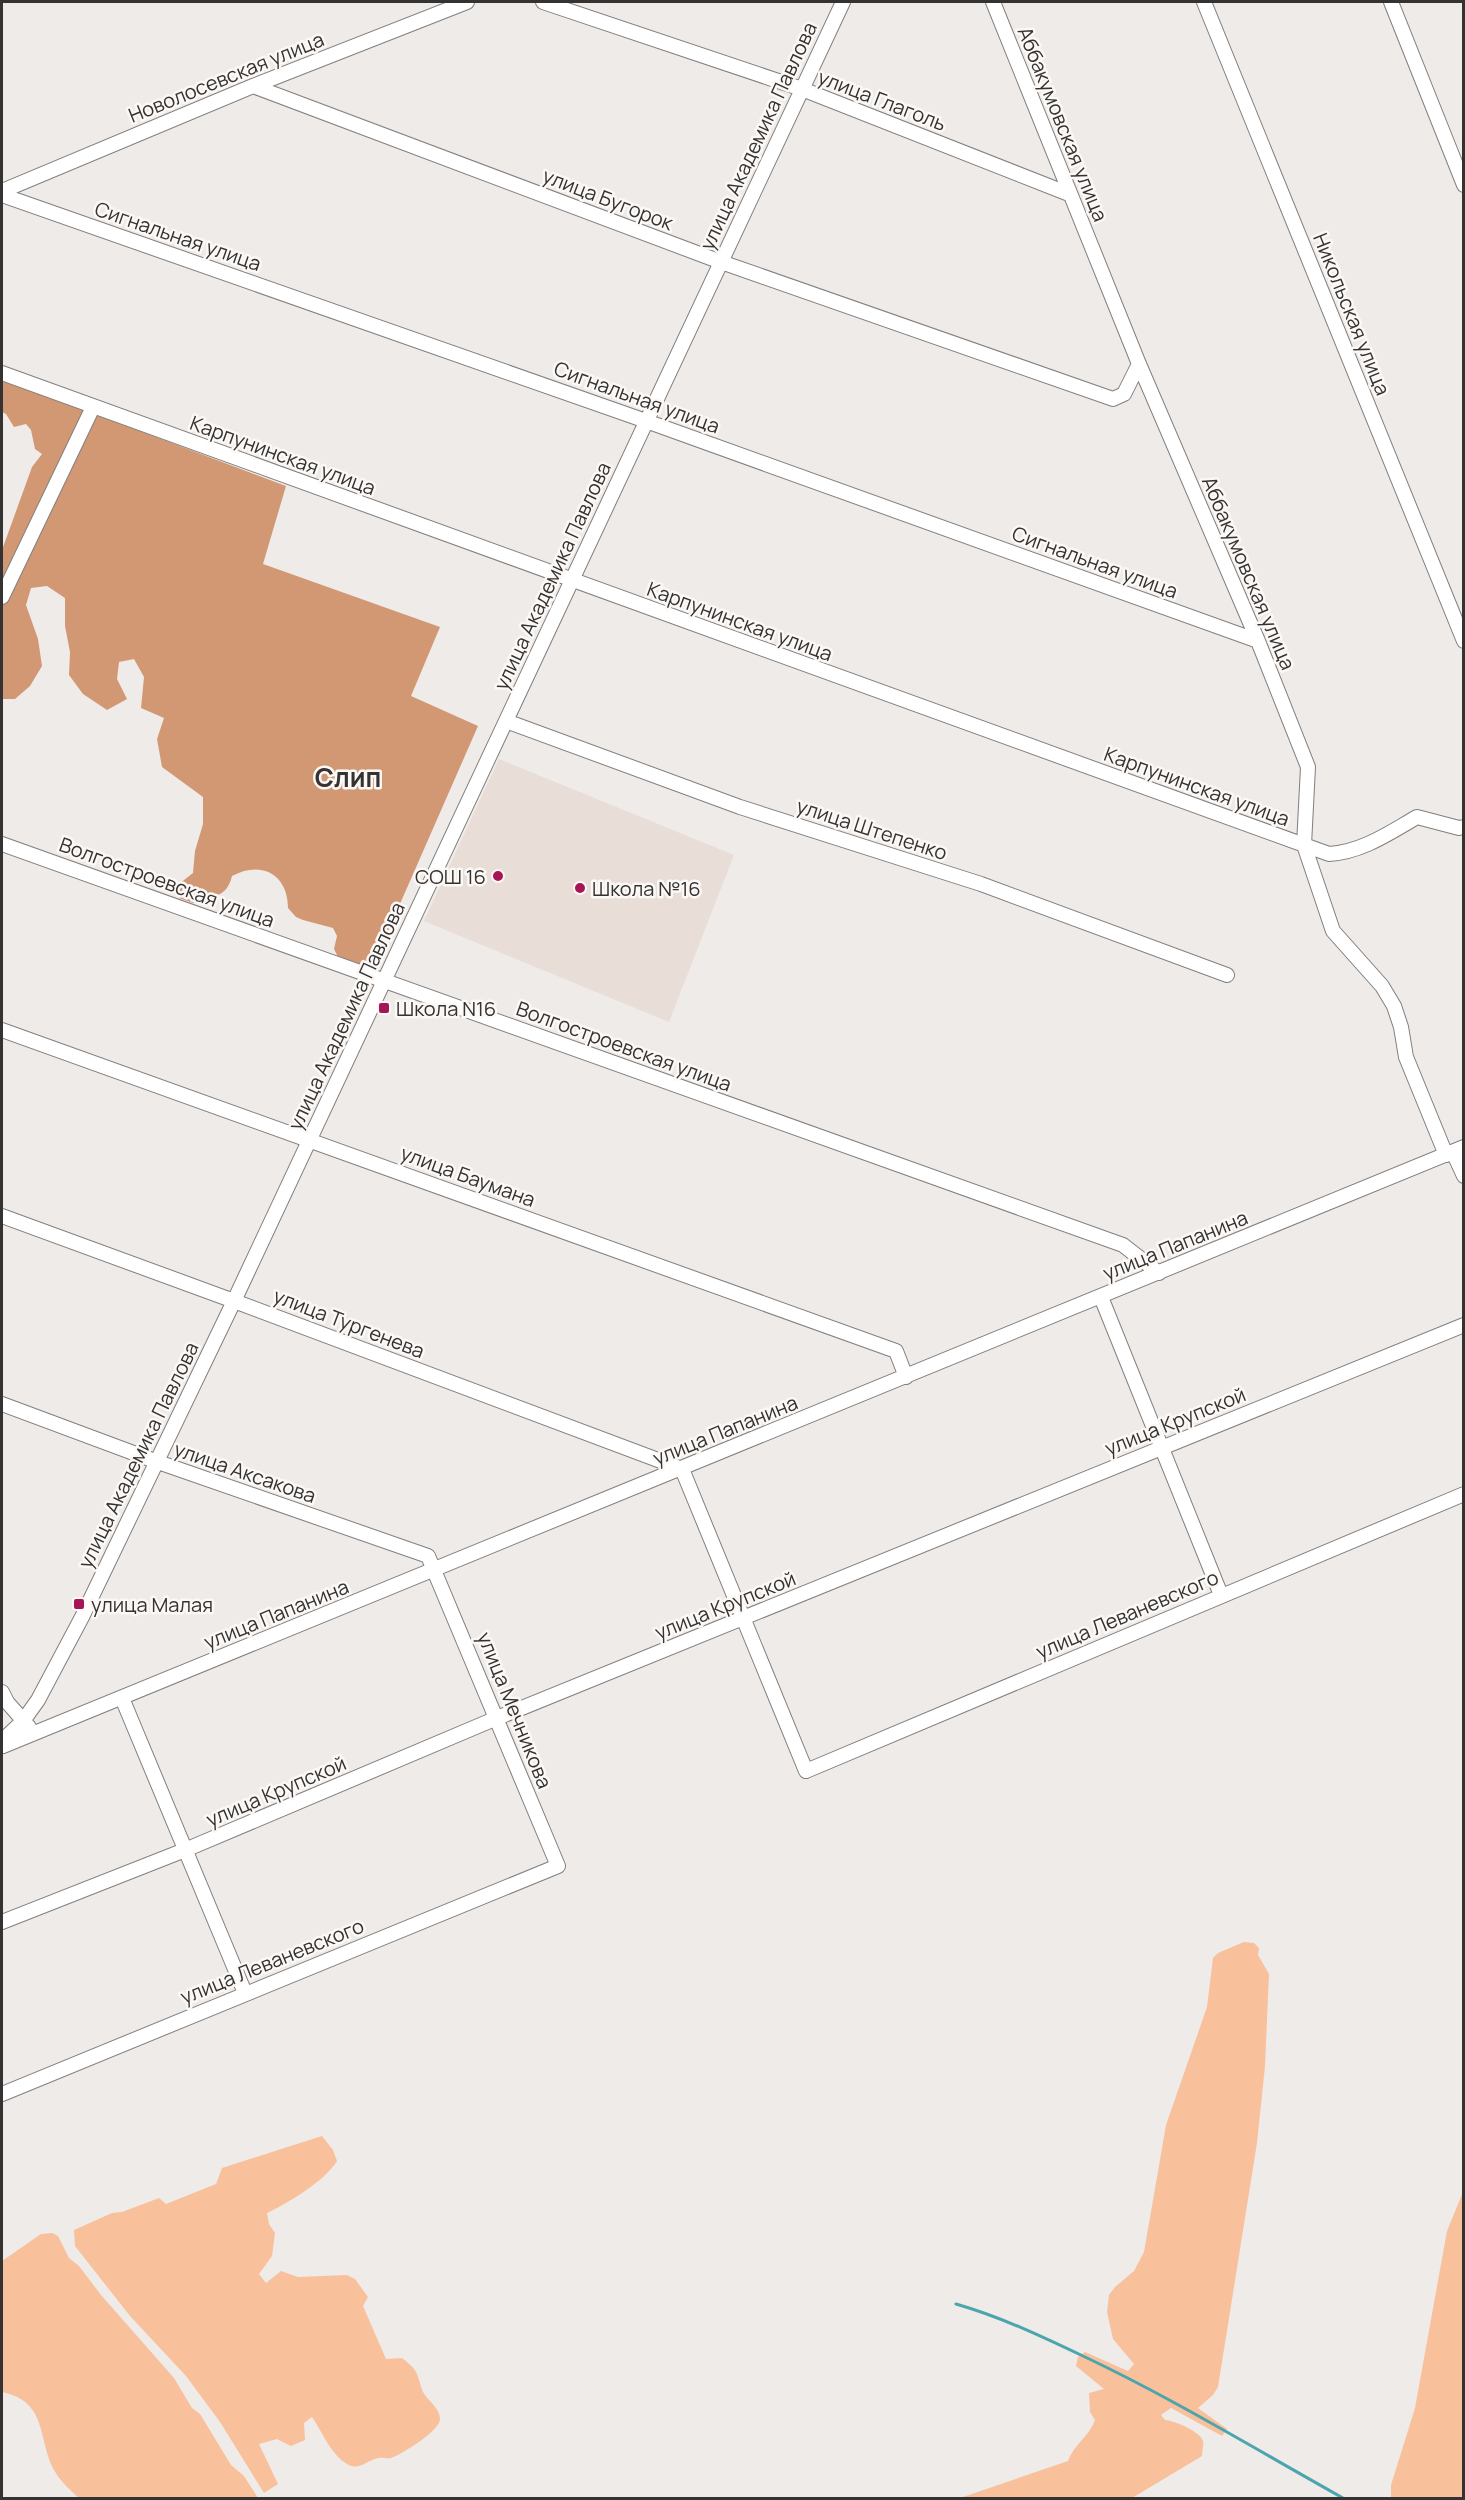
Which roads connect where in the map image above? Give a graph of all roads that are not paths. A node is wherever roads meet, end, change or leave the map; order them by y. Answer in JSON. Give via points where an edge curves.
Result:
{"nodes":[{"id":1,"x":467,"y":2,"type":"edge"},
{"id":2,"x":543,"y":2,"type":"edge"},
{"id":3,"x":843,"y":2,"type":"edge"},
{"id":4,"x":993,"y":2,"type":"edge"},
{"id":5,"x":1204,"y":2,"type":"edge"},
{"id":6,"x":1391,"y":2,"type":"edge"},
{"id":7,"x":253,"y":86,"type":"junction"},
{"id":8,"x":802,"y":89,"type":"junction"},
{"id":9,"x":1464,"y":185,"type":"edge"},
{"id":10,"x":2,"y":193,"type":"edge"},
{"id":11,"x":1069,"y":194,"type":"junction"},
{"id":12,"x":721,"y":262,"type":"junction"},
{"id":13,"x":1139,"y":364,"type":"junction"},
{"id":14,"x":2,"y":373,"type":"edge"},
{"id":15,"x":93,"y":406,"type":"junction"},
{"id":16,"x":646,"y":421,"type":"junction"},
{"id":17,"x":571,"y":581,"type":"junction"},
{"id":18,"x":2,"y":597,"type":"edge"},
{"id":19,"x":1258,"y":641,"type":"junction"},
{"id":20,"x":1464,"y":642,"type":"edge"},
{"id":21,"x":506,"y":721,"type":"junction"},
{"id":22,"x":1464,"y":827,"type":"edge"},
{"id":23,"x":2,"y":844,"type":"edge"},
{"id":24,"x":1304,"y":845,"type":"junction"},
{"id":25,"x":1227,"y":975,"type":"dead end"},
{"id":26,"x":384,"y":980,"type":"junction"},
{"id":27,"x":2,"y":1030,"type":"edge"},
{"id":28,"x":309,"y":1140,"type":"junction"},
{"id":29,"x":1454,"y":1152,"type":"edge"},
{"id":30,"x":1464,"y":1176,"type":"edge"},
{"id":31,"x":2,"y":1216,"type":"edge"},
{"id":32,"x":1159,"y":1273,"type":"junction"},
{"id":33,"x":1101,"y":1297,"type":"junction"},
{"id":34,"x":234,"y":1300,"type":"junction"},
{"id":35,"x":1464,"y":1325,"type":"edge"},
{"id":36,"x":906,"y":1377,"type":"junction"},
{"id":37,"x":2,"y":1404,"type":"edge"},
{"id":38,"x":1162,"y":1448,"type":"junction"},
{"id":39,"x":155,"y":1461,"type":"junction"},
{"id":40,"x":682,"y":1469,"type":"junction"},
{"id":41,"x":1464,"y":1494,"type":"edge"},
{"id":42,"x":435,"y":1569,"type":"junction"},
{"id":43,"x":1221,"y":1595,"type":"junction"},
{"id":44,"x":744,"y":1618,"type":"junction"},
{"id":45,"x":2,"y":1692,"type":"edge"},
{"id":46,"x":122,"y":1698,"type":"junction"},
{"id":47,"x":497,"y":1718,"type":"junction"},
{"id":48,"x":23,"y":1721,"type":"junction"},
{"id":49,"x":35,"y":1732,"type":"junction"},
{"id":50,"x":2,"y":1741,"type":"edge"},
{"id":51,"x":2,"y":1747,"type":"edge"},
{"id":52,"x":185,"y":1850,"type":"junction"},
{"id":53,"x":558,"y":1866,"type":"joint"},
{"id":54,"x":2,"y":1922,"type":"edge"},
{"id":55,"x":245,"y":1993,"type":"junction"},
{"id":56,"x":2,"y":2094,"type":"edge"}],
"edges":[{"from":1,"to":7,"type":"street","name":"Новолосевская улица"},
{"from":2,"to":8,"type":"street","name":"улица Глаголь"},
{"from":3,"to":8,"type":"street","name":"улица Академика Павлова"},
{"from":4,"to":11,"type":"street","name":"Аббакумовская улица"},
{"from":5,"to":20,"type":"street","name":"Никольская улица"},
{"from":6,"to":9,"type":"street"},
{"from":7,"to":10,"type":"street","name":"Новолосевская улица"},
{"from":7,"to":12,"type":"street","name":"улица Бугорок"},
{"from":8,"to":11,"type":"street","name":"улица Глаголь"},
{"from":8,"to":12,"type":"street","name":"улица Академика Павлова"},
{"from":10,"to":16,"type":"street","name":"Сигнальная улица"},
{"from":11,"to":13,"type":"street","name":"Аббакумовская улица"},
{"from":12,"to":13,"type":"street","name":"улица Бугорок","via":[[1113,399],[1124,394]]},
{"from":12,"to":16,"type":"street","name":"улица Академика Павлова"},
{"from":13,"to":19,"type":"street","name":"Аббакумовская улица"},
{"from":14,"to":15,"type":"street","name":"Карпунинская улица"},
{"from":15,"to":17,"type":"street","name":"Карпунинская улица"},
{"from":15,"to":18,"type":"street"},
{"from":16,"to":17,"type":"street","name":"улица Академика Павлова"},
{"from":16,"to":19,"type":"street","name":"Сигнальная улица"},
{"from":17,"to":21,"type":"street","name":"улица Академика Павлова"},
{"from":17,"to":24,"type":"street","name":"Карпунинская улица"},
{"from":19,"to":24,"type":"street","name":"Аббакумовская улица","via":[[1308,767]]},
{"from":21,"to":25,"type":"street","name":"улица Штепенко","via":[[740,807],[981,884]]},
{"from":21,"to":26,"type":"street","name":"улица Академика Павлова"},
{"from":22,"to":24,"type":"street","name":"Карпунинская улица","via":[[1417,817],[1346,853],[1329,854]]},
{"from":23,"to":26,"type":"street","name":"Волгостроевская улица"},
{"from":24,"to":29,"type":"street","name":"Аббакумовская улица","via":[[1333,931],[1382,986],[1394,1006],[1406,1057]]},
{"from":26,"to":28,"type":"street","name":"улица Академика Павлова"},
{"from":26,"to":32,"type":"street","name":"Волгостроевская улица","via":[[1123,1245]]},
{"from":27,"to":28,"type":"street","name":"улица Баумана"},
{"from":28,"to":34,"type":"street","name":"улица Академика Павлова"},
{"from":28,"to":36,"type":"street","name":"улица Баумана","via":[[896,1352]]},
{"from":29,"to":30,"type":"street","name":"Аббакумовская улица"},
{"from":29,"to":32,"type":"street","name":"улица Папанина"},
{"from":31,"to":34,"type":"street","name":"улица Тургенева"},
{"from":32,"to":33,"type":"street","name":"улица Папанина"},
{"from":33,"to":36,"type":"street","name":"улица Папанина"},
{"from":33,"to":38,"type":"street"},
{"from":34,"to":39,"type":"street","name":"улица Академика Павлова"},
{"from":34,"to":40,"type":"street","name":"улица Тургенева"},
{"from":35,"to":38,"type":"street","name":"улица Крупской"},
{"from":36,"to":40,"type":"street","name":"улица Папанина"},
{"from":37,"to":39,"type":"street","name":"улица Аксакова"},
{"from":38,"to":43,"type":"street"},
{"from":38,"to":44,"type":"street","name":"улица Крупской"},
{"from":39,"to":42,"type":"street","name":"улица Аксакова","via":[[428,1556]]},
{"from":39,"to":48,"type":"street","name":"улица Академика Павлова","via":[[84,1628]]},
{"from":40,"to":42,"type":"street","name":"улица Папанина"},
{"from":40,"to":44,"type":"street"},
{"from":41,"to":43,"type":"street","name":"улица Леваневского"},
{"from":42,"to":46,"type":"street","name":"улица Папанина"},
{"from":42,"to":47,"type":"street","name":"улица Мечникова"},
{"from":43,"to":44,"type":"street","name":"улица Леваневского","via":[[806,1771]]},
{"from":44,"to":47,"type":"street","name":"улица Крупской"},
{"from":45,"to":48,"type":"street"},
{"from":46,"to":49,"type":"street","name":"улица Папанина"},
{"from":46,"to":52,"type":"street"},
{"from":47,"to":52,"type":"street","name":"улица Крупской"},
{"from":47,"to":53,"type":"street","name":"улица Мечникова"},
{"from":48,"to":49,"type":"street"},
{"from":48,"to":50,"type":"street","name":"улица Академика Павлова"},
{"from":49,"to":51,"type":"street","name":"улица Папанина"},
{"from":52,"to":54,"type":"street","name":"улица Крупской"},
{"from":52,"to":55,"type":"street"},
{"from":53,"to":55,"type":"street","name":"улица Леваневского"},
{"from":55,"to":56,"type":"street","name":"улица Леваневского"}]}
